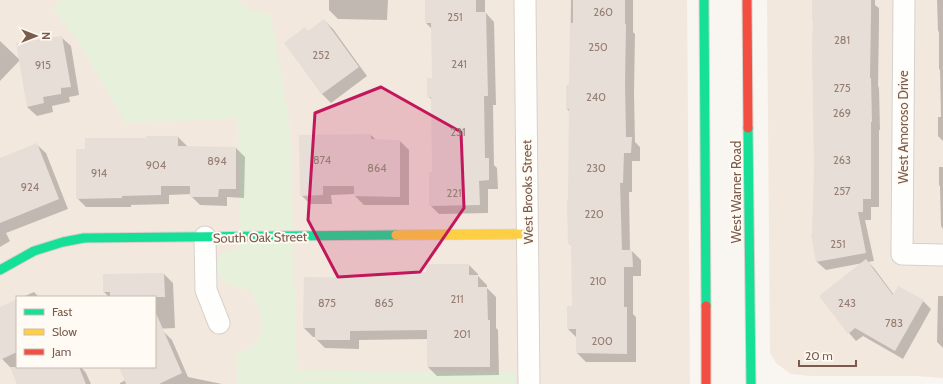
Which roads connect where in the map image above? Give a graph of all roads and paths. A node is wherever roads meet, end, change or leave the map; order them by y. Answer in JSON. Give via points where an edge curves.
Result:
{"nodes":[{"id":1,"x":525,"y":0,"type":"edge"},
{"id":2,"x":704,"y":0,"type":"edge"},
{"id":3,"x":747,"y":0,"type":"edge"},
{"id":4,"x":904,"y":0,"type":"edge"},
{"id":5,"x":527,"y":234,"type":"junction"},
{"id":6,"x":205,"y":237,"type":"junction"},
{"id":7,"x":943,"y":255,"type":"edge"},
{"id":8,"x":0,"y":270,"type":"edge"},
{"id":9,"x":219,"y":323,"type":"dead end"},
{"id":10,"x":530,"y":384,"type":"edge"},
{"id":11,"x":706,"y":384,"type":"edge"},
{"id":12,"x":751,"y":384,"type":"edge"}],
"edges":[{"from":1,"to":5,"type":"street","name":"West Brooks Street"},
{"from":2,"to":11,"type":"main road"},
{"from":3,"to":12,"type":"main road","name":"West Warner Road"},
{"from":4,"to":7,"type":"street","name":"West Amoroso Drive","via":[[902,254]]},
{"from":5,"to":6,"type":"main road","name":"South Oak Street"},
{"from":5,"to":10,"type":"street","name":"West Brooks Street"},
{"from":6,"to":8,"type":"main road","name":"South Oak Street","via":[[84,238],[34,252]]},
{"from":6,"to":9,"type":"street","via":[[206,290]]}]}
